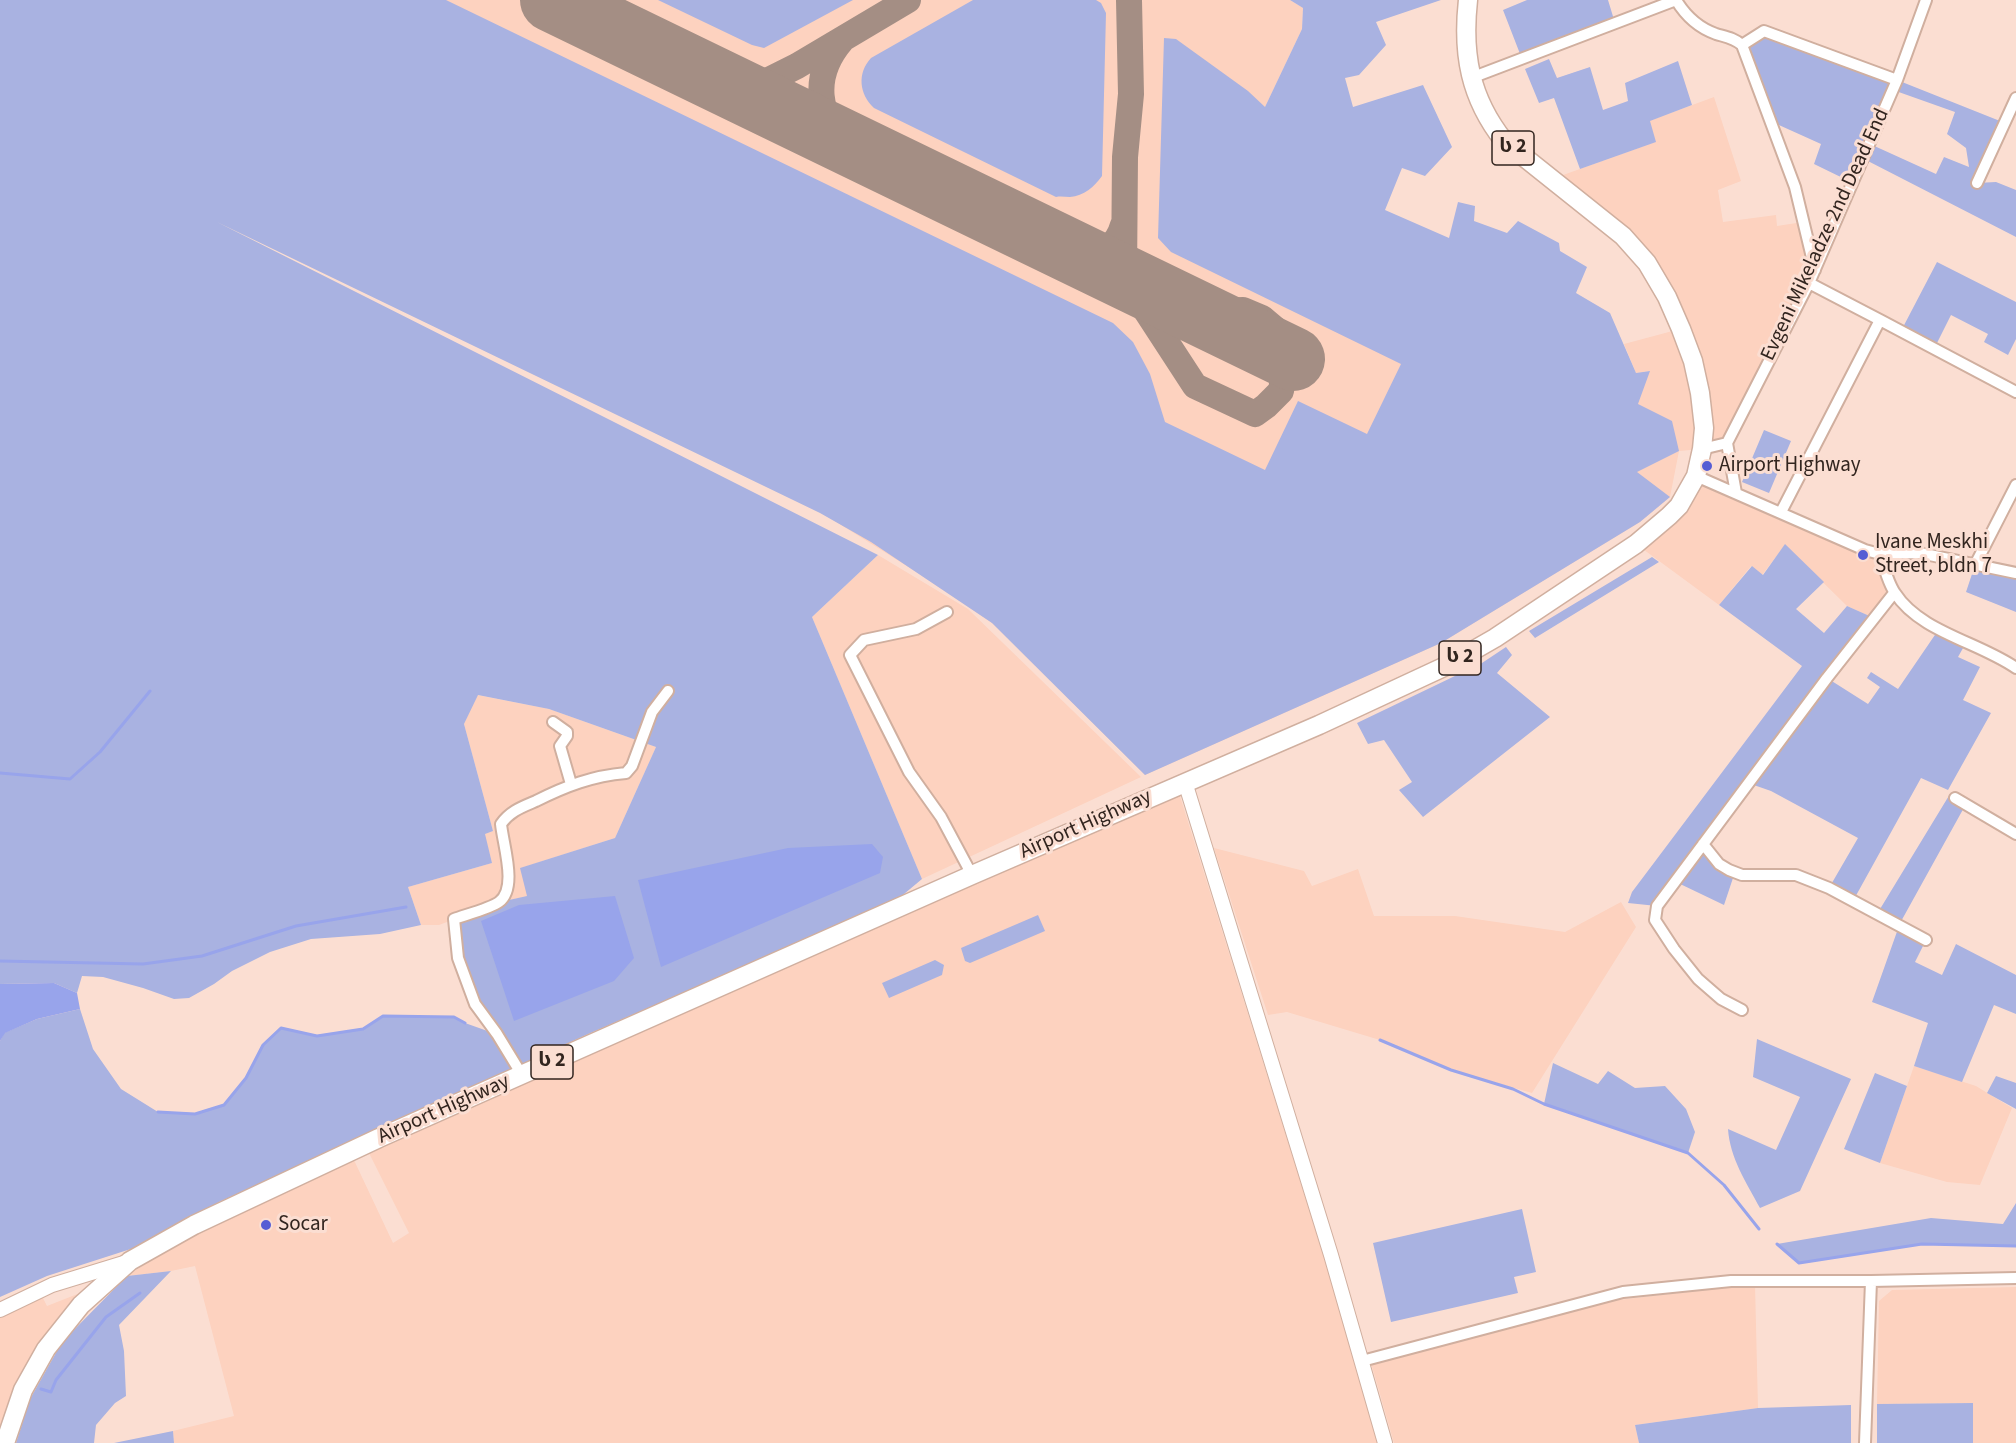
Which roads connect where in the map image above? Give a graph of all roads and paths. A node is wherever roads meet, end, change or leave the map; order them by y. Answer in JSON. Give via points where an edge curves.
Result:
{"nodes":[{"id":1,"x":1468,"y":0,"type":"edge"},
{"id":2,"x":1676,"y":0,"type":"edge"},
{"id":3,"x":1926,"y":0,"type":"edge"},
{"id":4,"x":1742,"y":45,"type":"junction"},
{"id":5,"x":1471,"y":78,"type":"junction"},
{"id":6,"x":1897,"y":80,"type":"junction"},
{"id":7,"x":2016,"y":98,"type":"edge"},
{"id":8,"x":1977,"y":183,"type":"dead end"},
{"id":9,"x":1815,"y":270,"type":"junction"},
{"id":10,"x":1809,"y":283,"type":"junction"},
{"id":11,"x":1880,"y":320,"type":"junction"},
{"id":12,"x":2016,"y":392,"type":"edge"},
{"id":13,"x":1727,"y":443,"type":"junction"},
{"id":14,"x":1702,"y":449,"type":"junction"},
{"id":15,"x":1696,"y":476,"type":"junction"},
{"id":16,"x":2016,"y":484,"type":"edge"},
{"id":17,"x":1736,"y":493,"type":"junction"},
{"id":18,"x":1781,"y":512,"type":"junction"},
{"id":19,"x":1880,"y":554,"type":"junction"},
{"id":20,"x":1975,"y":565,"type":"junction"},
{"id":21,"x":2016,"y":573,"type":"edge"},
{"id":22,"x":1894,"y":593,"type":"junction"},
{"id":23,"x":947,"y":612,"type":"dead end"},
{"id":24,"x":2016,"y":668,"type":"edge"},
{"id":25,"x":668,"y":691,"type":"dead end"},
{"id":26,"x":553,"y":722,"type":"dead end"},
{"id":27,"x":1185,"y":782,"type":"junction"},
{"id":28,"x":571,"y":784,"type":"junction"},
{"id":29,"x":1955,"y":798,"type":"dead end"},
{"id":30,"x":2016,"y":834,"type":"edge"},
{"id":31,"x":1703,"y":844,"type":"junction"},
{"id":32,"x":972,"y":875,"type":"junction"},
{"id":33,"x":1926,"y":940,"type":"dead end"},
{"id":34,"x":1742,"y":1010,"type":"dead end"},
{"id":35,"x":522,"y":1076,"type":"junction"},
{"id":36,"x":130,"y":1261,"type":"junction"},
{"id":37,"x":2016,"y":1278,"type":"edge"},
{"id":38,"x":1871,"y":1281,"type":"junction"},
{"id":39,"x":0,"y":1310,"type":"edge"},
{"id":40,"x":1362,"y":1361,"type":"junction"},
{"id":41,"x":5,"y":1443,"type":"edge"},
{"id":42,"x":1385,"y":1443,"type":"edge"},
{"id":43,"x":1865,"y":1443,"type":"edge"}],
"edges":[{"from":1,"to":5,"type":"highway","name":"Airport Highway","number":"ს 2","via":[[1466,39]]},
{"from":2,"to":4,"type":"street","via":[[1695,22]]},
{"from":2,"to":5,"type":"street"},
{"from":3,"to":6,"type":"street","name":"Evgeni Mikeladze 2nd Dead End"},
{"from":4,"to":6,"type":"street","via":[[1764,31]]},
{"from":4,"to":9,"type":"street","via":[[1795,187]]},
{"from":5,"to":14,"type":"highway","name":"Airport Highway","number":"ს 2","via":[[1488,122],[1504,141],[1623,236],[1647,263],[1667,297],[1693,361],[1704,428]]},
{"from":6,"to":9,"type":"street","name":"Evgeni Mikeladze 2nd Dead End"},
{"from":7,"to":8,"type":"street"},
{"from":9,"to":10,"type":"street","name":"Evgeni Mikeladze 2nd Dead End"},
{"from":10,"to":11,"type":"street"},
{"from":10,"to":13,"type":"street","name":"Evgeni Mikeladze 2nd Dead End"},
{"from":11,"to":12,"type":"street"},
{"from":11,"to":18,"type":"street"},
{"from":13,"to":14,"type":"street"},
{"from":13,"to":17,"type":"street"},
{"from":14,"to":15,"type":"highway","name":"Airport Highway","number":"ს 2"},
{"from":15,"to":17,"type":"street"},
{"from":15,"to":27,"type":"highway","name":"Airport Highway","number":"ს 2","via":[[1679,506],[1636,544],[1495,638],[1448,665]]},
{"from":16,"to":20,"type":"street"},
{"from":17,"to":18,"type":"street"},
{"from":18,"to":19,"type":"street"},
{"from":19,"to":20,"type":"street","via":[[1920,554]]},
{"from":19,"to":22,"type":"street"},
{"from":20,"to":21,"type":"street"},
{"from":22,"to":24,"type":"street","via":[[1912,613]]},
{"from":22,"to":31,"type":"street"},
{"from":23,"to":32,"type":"street","via":[[916,629],[864,640],[850,655],[909,772],[941,817]]},
{"from":25,"to":28,"type":"street","via":[[652,712],[626,773]]},
{"from":26,"to":28,"type":"street","via":[[567,732],[560,746]]},
{"from":27,"to":32,"type":"highway","name":"Airport Highway","number":"ს 2"},
{"from":27,"to":40,"type":"street"},
{"from":28,"to":35,"type":"street","via":[[508,814],[501,824],[509,887],[500,902],[454,919],[458,958],[475,1004]]},
{"from":29,"to":30,"type":"street"},
{"from":31,"to":33,"type":"street","via":[[1728,870],[1743,875],[1796,876],[1829,888]]},
{"from":31,"to":34,"type":"street","via":[[1657,906],[1656,920],[1698,979],[1721,999]]},
{"from":32,"to":35,"type":"highway","name":"Airport Highway","number":"ს 2"},
{"from":35,"to":36,"type":"highway","name":"Airport Highway","number":"ს 2","via":[[214,1216]]},
{"from":36,"to":39,"type":"street","via":[[52,1285]]},
{"from":36,"to":41,"type":"highway","name":"Airport Highway","number":"ს 2","via":[[81,1305],[46,1349],[23,1390]]},
{"from":37,"to":38,"type":"street"},
{"from":38,"to":40,"type":"street","via":[[1731,1281],[1623,1292]]},
{"from":38,"to":43,"type":"street"},
{"from":40,"to":42,"type":"street"}]}
